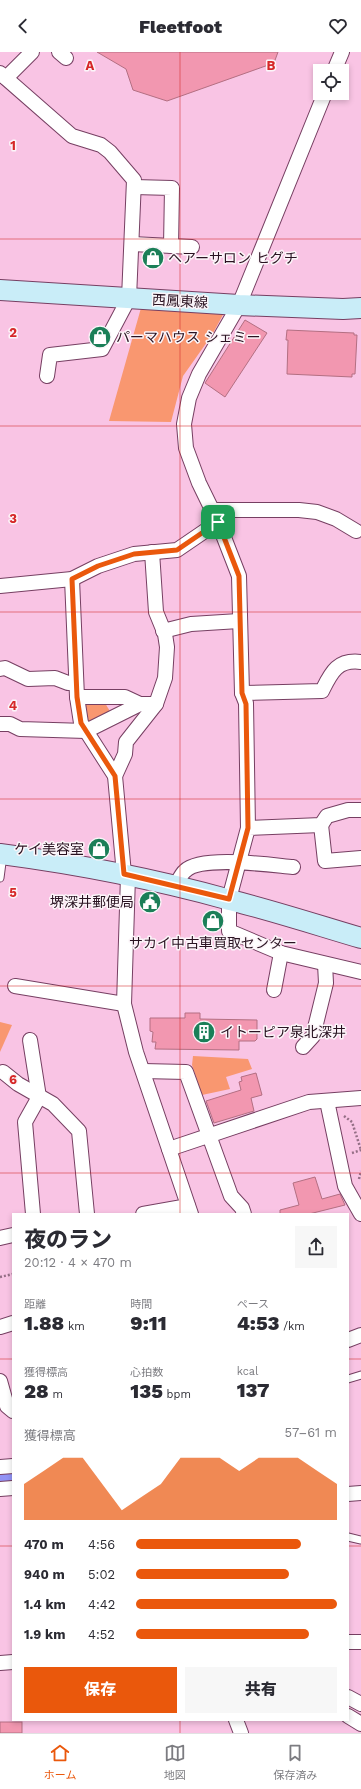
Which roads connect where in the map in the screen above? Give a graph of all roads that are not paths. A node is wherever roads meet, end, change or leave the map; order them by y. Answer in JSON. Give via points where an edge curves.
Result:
{"nodes":[{"id":1,"x":32,"y":52,"type":"edge"},
{"id":2,"x":342,"y":52,"type":"edge"},
{"id":3,"x":337,"y":64,"type":"edge"},
{"id":4,"x":3,"y":76,"type":"edge"},
{"id":5,"x":322,"y":100,"type":"edge"},
{"id":6,"x":134,"y":187,"type":"junction"},
{"id":7,"x":132,"y":244,"type":"junction"},
{"id":8,"x":171,"y":246,"type":"junction"},
{"id":9,"x":192,"y":247,"type":"dead end"},
{"id":10,"x":0,"y":290,"type":"edge"},
{"id":11,"x":129,"y":298,"type":"junction"},
{"id":12,"x":239,"y":305,"type":"junction"},
{"id":13,"x":361,"y":308,"type":"edge"},
{"id":14,"x":47,"y":376,"type":"dead end"},
{"id":15,"x":212,"y":510,"type":"junction"},
{"id":16,"x":218,"y":522,"type":"junction"},
{"id":17,"x":356,"y":531,"type":"dead end"},
{"id":18,"x":152,"y":552,"type":"junction"},
{"id":19,"x":72,"y":579,"type":"junction"},
{"id":20,"x":0,"y":586,"type":"edge"},
{"id":21,"x":239,"y":621,"type":"junction"},
{"id":22,"x":163,"y":631,"type":"junction"},
{"id":23,"x":361,"y":662,"type":"edge"},
{"id":24,"x":0,"y":669,"type":"edge"},
{"id":25,"x":76,"y":690,"type":"junction"},
{"id":26,"x":242,"y":693,"type":"junction"},
{"id":27,"x":140,"y":704,"type":"junction"},
{"id":28,"x":156,"y":704,"type":"junction"},
{"id":29,"x":0,"y":724,"type":"edge"},
{"id":30,"x":86,"y":730,"type":"junction"},
{"id":31,"x":115,"y":776,"type":"junction"},
{"id":32,"x":361,"y":810,"type":"edge"},
{"id":33,"x":321,"y":825,"type":"junction"},
{"id":34,"x":248,"y":828,"type":"junction"},
{"id":35,"x":2,"y":854,"type":"edge"},
{"id":36,"x":361,"y":858,"type":"edge"},
{"id":37,"x":239,"y":862,"type":"junction"},
{"id":38,"x":293,"y":867,"type":"dead end"},
{"id":39,"x":126,"y":875,"type":"junction"},
{"id":40,"x":0,"y":878,"type":"edge"},
{"id":41,"x":175,"y":887,"type":"junction"},
{"id":42,"x":229,"y":899,"type":"junction"},
{"id":43,"x":361,"y":938,"type":"edge"},
{"id":44,"x":281,"y":953,"type":"junction"},
{"id":45,"x":325,"y":964,"type":"junction"},
{"id":46,"x":361,"y":972,"type":"edge"},
{"id":47,"x":14,"y":986,"type":"dead end"},
{"id":48,"x":274,"y":990,"type":"dead end"},
{"id":49,"x":124,"y":1004,"type":"junction"},
{"id":50,"x":30,"y":1040,"type":"dead end"},
{"id":51,"x":303,"y":1047,"type":"dead end"},
{"id":52,"x":2,"y":1068,"type":"edge"},
{"id":53,"x":143,"y":1071,"type":"junction"},
{"id":54,"x":39,"y":1097,"type":"junction"},
{"id":55,"x":361,"y":1098,"type":"edge"},
{"id":56,"x":327,"y":1101,"type":"junction"},
{"id":57,"x":209,"y":1136,"type":"junction"},
{"id":58,"x":169,"y":1149,"type":"junction"},
{"id":59,"x":189,"y":1210,"type":"edge"},
{"id":60,"x":33,"y":1213,"type":"edge"},
{"id":61,"x":86,"y":1213,"type":"edge"},
{"id":62,"x":154,"y":1213,"type":"edge"},
{"id":63,"x":244,"y":1213,"type":"edge"},
{"id":64,"x":361,"y":1214,"type":"edge"},
{"id":65,"x":12,"y":1235,"type":"edge"},
{"id":66,"x":0,"y":1238,"type":"edge"},
{"id":67,"x":12,"y":1323,"type":"edge"},
{"id":68,"x":0,"y":1327,"type":"edge"},
{"id":69,"x":361,"y":1335,"type":"edge"},
{"id":70,"x":349,"y":1340,"type":"edge"},
{"id":71,"x":361,"y":1375,"type":"edge"},
{"id":72,"x":349,"y":1379,"type":"edge"},
{"id":73,"x":0,"y":1381,"type":"edge"},
{"id":74,"x":12,"y":1410,"type":"edge"},
{"id":75,"x":12,"y":1466,"type":"edge"},
{"id":76,"x":0,"y":1467,"type":"edge"},
{"id":77,"x":12,"y":1488,"type":"edge"},
{"id":78,"x":0,"y":1489,"type":"edge"},
{"id":79,"x":361,"y":1493,"type":"edge"},
{"id":80,"x":349,"y":1494,"type":"edge"},
{"id":81,"x":349,"y":1537,"type":"edge"},
{"id":82,"x":361,"y":1540,"type":"edge"},
{"id":83,"x":349,"y":1642,"type":"edge"},
{"id":84,"x":361,"y":1642,"type":"edge"},
{"id":85,"x":12,"y":1662,"type":"edge"},
{"id":86,"x":0,"y":1663,"type":"edge"},
{"id":87,"x":349,"y":1698,"type":"edge"},
{"id":88,"x":361,"y":1704,"type":"edge"},
{"id":89,"x":236,"y":1721,"type":"edge"},
{"id":90,"x":241,"y":1733,"type":"edge"}],
"edges":[{"from":1,"to":4,"type":"street"},
{"from":2,"to":3,"type":"street"},
{"from":4,"to":6,"type":"street","via":[[72,136],[101,145],[110,152],[134,180]]},
{"from":5,"to":12,"type":"street"},
{"from":6,"to":7,"type":"street"},
{"from":6,"to":8,"type":"street","via":[[172,188]]},
{"from":7,"to":8,"type":"street"},
{"from":7,"to":11,"type":"street"},
{"from":8,"to":9,"type":"street"},
{"from":10,"to":11,"type":"street","name":"西鳳東線"},
{"from":11,"to":12,"type":"street","name":"西鳳東線"},
{"from":11,"to":14,"type":"street","via":[[102,349],[50,355]]},
{"from":12,"to":13,"type":"street","name":"西鳳東線"},
{"from":12,"to":15,"type":"street","via":[[200,374],[189,398],[184,424],[186,448]]},
{"from":15,"to":16,"type":"street"},
{"from":15,"to":17,"type":"street","via":[[317,512],[336,519]]},
{"from":16,"to":18,"type":"street","via":[[177,550]]},
{"from":16,"to":21,"type":"street","via":[[239,576]]},
{"from":18,"to":19,"type":"street","via":[[134,554],[98,566]]},
{"from":18,"to":22,"type":"street","via":[[156,612]]},
{"from":19,"to":20,"type":"street"},
{"from":19,"to":25,"type":"street"},
{"from":21,"to":22,"type":"street","via":[[191,624]]},
{"from":21,"to":26,"type":"street"},
{"from":22,"to":28,"type":"street","via":[[167,647],[165,678]]},
{"from":23,"to":26,"type":"street","via":[[343,663],[333,670],[322,691]]},
{"from":24,"to":25,"type":"street","via":[[6,668],[28,679],[55,678],[68,683]]},
{"from":25,"to":27,"type":"street","via":[[125,697]]},
{"from":25,"to":30,"type":"street","via":[[81,723]]},
{"from":26,"to":34,"type":"street","via":[[246,704]]},
{"from":27,"to":28,"type":"street"},
{"from":27,"to":30,"type":"street"},
{"from":28,"to":31,"type":"street","via":[[126,742],[125,754]]},
{"from":29,"to":30,"type":"street","via":[[10,724],[20,729]]},
{"from":30,"to":31,"type":"street"},
{"from":31,"to":39,"type":"street"},
{"from":32,"to":33,"type":"street","via":[[348,810],[327,816]]},
{"from":33,"to":34,"type":"street"},
{"from":33,"to":36,"type":"street","via":[[325,860]]},
{"from":34,"to":37,"type":"street"},
{"from":35,"to":39,"type":"street"},
{"from":35,"to":40,"type":"lane"},
{"from":37,"to":38,"type":"street"},
{"from":37,"to":41,"type":"street","via":[[196,865],[185,870]]},
{"from":37,"to":42,"type":"street"},
{"from":39,"to":41,"type":"street"},
{"from":39,"to":49,"type":"street"},
{"from":41,"to":42,"type":"street"},
{"from":42,"to":43,"type":"street"},
{"from":42,"to":44,"type":"street","via":[[229,931]]},
{"from":44,"to":45,"type":"street"},
{"from":44,"to":48,"type":"street"},
{"from":45,"to":46,"type":"street"},
{"from":45,"to":51,"type":"street","via":[[326,983],[313,1036]]},
{"from":47,"to":49,"type":"street"},
{"from":49,"to":53,"type":"street"},
{"from":50,"to":54,"type":"street"},
{"from":52,"to":54,"type":"street"},
{"from":53,"to":57,"type":"street","via":[[186,1072]]},
{"from":53,"to":58,"type":"street"},
{"from":54,"to":60,"type":"street","via":[[25,1122]]},
{"from":54,"to":61,"type":"street","via":[[53,1104],[79,1131]]},
{"from":55,"to":56,"type":"street"},
{"from":56,"to":57,"type":"street","via":[[309,1102]]},
{"from":56,"to":64,"type":"street","via":[[346,1186]]},
{"from":57,"to":58,"type":"street"},
{"from":57,"to":63,"type":"street","via":[[231,1196]]},
{"from":58,"to":59,"type":"street"},
{"from":59,"to":62,"type":"street"},
{"from":65,"to":66,"type":"street"},
{"from":67,"to":68,"type":"street"},
{"from":69,"to":70,"type":"street"},
{"from":71,"to":72,"type":"lane"},
{"from":73,"to":74,"type":"street","via":[[7,1406]]},
{"from":75,"to":76,"type":"street"},
{"from":77,"to":78,"type":"street"},
{"from":79,"to":80,"type":"street"},
{"from":81,"to":82,"type":"lane"},
{"from":83,"to":84,"type":"street"},
{"from":85,"to":86,"type":"street"},
{"from":87,"to":88,"type":"street"},
{"from":89,"to":90,"type":"street"}]}
